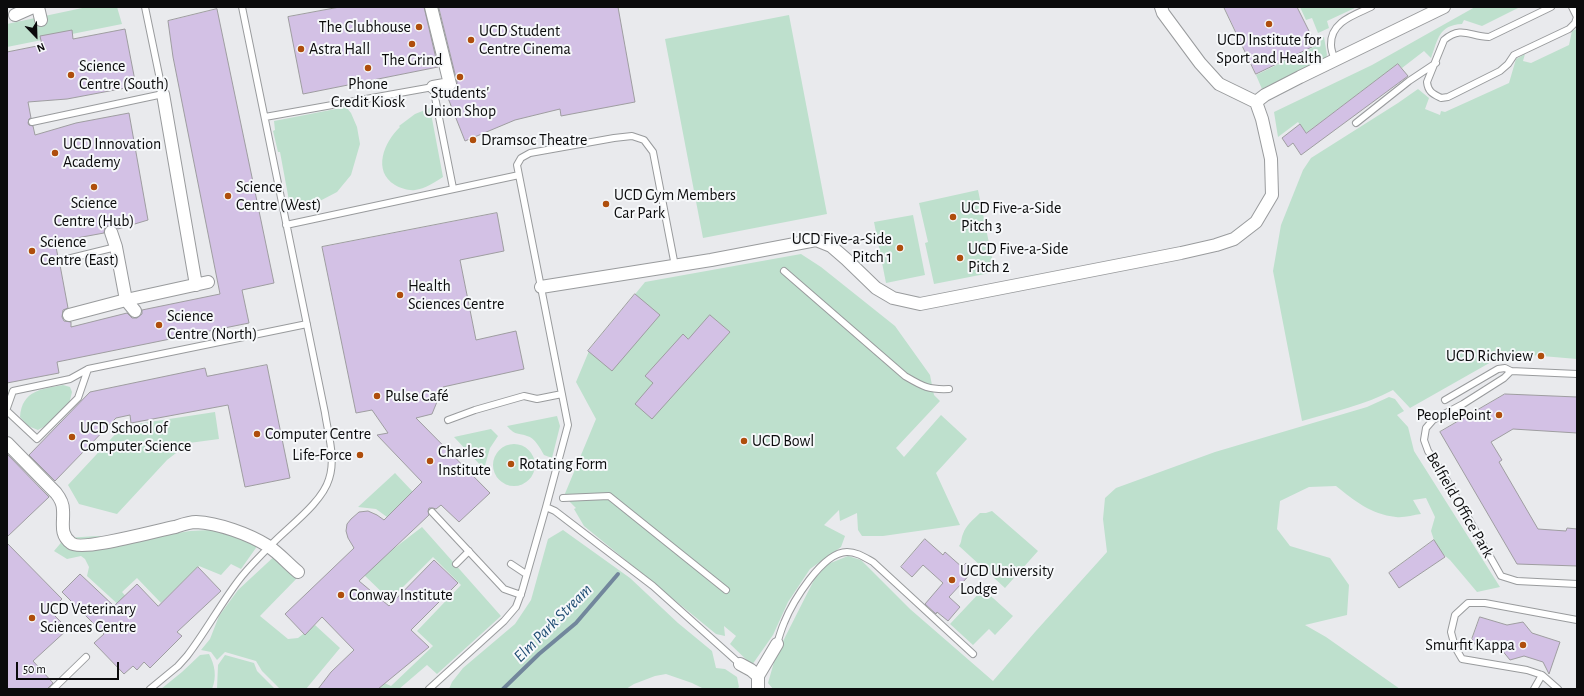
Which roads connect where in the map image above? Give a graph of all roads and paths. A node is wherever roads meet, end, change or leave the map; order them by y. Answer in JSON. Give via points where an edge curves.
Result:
{"nodes":[{"id":1,"x":33,"y":7,"type":"edge"},
{"id":2,"x":38,"y":7,"type":"edge"},
{"id":3,"x":145,"y":7,"type":"edge"},
{"id":4,"x":242,"y":7,"type":"edge"},
{"id":5,"x":431,"y":7,"type":"edge"},
{"id":6,"x":1161,"y":7,"type":"edge"},
{"id":7,"x":1371,"y":7,"type":"edge"},
{"id":8,"x":1444,"y":7,"type":"edge"},
{"id":9,"x":1551,"y":7,"type":"edge"},
{"id":10,"x":1572,"y":7,"type":"edge"},
{"id":11,"x":15,"y":15,"type":"dead end"},
{"id":12,"x":1577,"y":17,"type":"edge"},
{"id":13,"x":41,"y":20,"type":"dead end"},
{"id":14,"x":1335,"y":60,"type":"junction"},
{"id":15,"x":1436,"y":63,"type":"junction"},
{"id":16,"x":433,"y":87,"type":"junction"},
{"id":17,"x":163,"y":94,"type":"junction"},
{"id":18,"x":1256,"y":102,"type":"junction"},
{"id":19,"x":265,"y":117,"type":"junction"},
{"id":20,"x":32,"y":122,"type":"dead end"},
{"id":21,"x":1356,"y":123,"type":"dead end"},
{"id":22,"x":519,"y":175,"type":"junction"},
{"id":23,"x":453,"y":188,"type":"junction"},
{"id":24,"x":286,"y":225,"type":"junction"},
{"id":25,"x":111,"y":232,"type":"dead end"},
{"id":26,"x":116,"y":247,"type":"junction"},
{"id":27,"x":59,"y":261,"type":"dead end"},
{"id":28,"x":676,"y":266,"type":"junction"},
{"id":29,"x":784,"y":271,"type":"dead end"},
{"id":30,"x":541,"y":287,"type":"junction"},
{"id":31,"x":126,"y":300,"type":"junction"},
{"id":32,"x":135,"y":311,"type":"dead end"},
{"id":33,"x":69,"y":315,"type":"dead end"},
{"id":34,"x":307,"y":324,"type":"junction"},
{"id":35,"x":88,"y":369,"type":"junction"},
{"id":36,"x":1512,"y":371,"type":"junction"},
{"id":37,"x":1577,"y":374,"type":"edge"},
{"id":38,"x":949,"y":389,"type":"dead end"},
{"id":39,"x":562,"y":394,"type":"junction"},
{"id":40,"x":1445,"y":400,"type":"dead end"},
{"id":41,"x":7,"y":409,"type":"edge"},
{"id":42,"x":448,"y":420,"type":"dead end"},
{"id":43,"x":7,"y":443,"type":"edge"},
{"id":44,"x":563,"y":498,"type":"dead end"},
{"id":45,"x":546,"y":507,"type":"junction"},
{"id":46,"x":432,"y":512,"type":"dead end"},
{"id":47,"x":269,"y":547,"type":"junction"},
{"id":48,"x":469,"y":551,"type":"junction"},
{"id":49,"x":456,"y":564,"type":"dead end"},
{"id":50,"x":511,"y":564,"type":"dead end"},
{"id":51,"x":298,"y":572,"type":"dead end"},
{"id":52,"x":526,"y":574,"type":"junction"},
{"id":53,"x":1577,"y":584,"type":"edge"},
{"id":54,"x":726,"y":590,"type":"dead end"},
{"id":55,"x":520,"y":595,"type":"junction"},
{"id":56,"x":1577,"y":620,"type":"edge"},
{"id":57,"x":777,"y":644,"type":"joint"},
{"id":58,"x":973,"y":654,"type":"dead end"},
{"id":59,"x":86,"y":657,"type":"dead end"},
{"id":60,"x":740,"y":664,"type":"joint"},
{"id":61,"x":758,"y":676,"type":"junction"},
{"id":62,"x":1542,"y":676,"type":"junction"},
{"id":63,"x":53,"y":689,"type":"edge"},
{"id":64,"x":150,"y":689,"type":"edge"},
{"id":65,"x":429,"y":689,"type":"edge"},
{"id":66,"x":758,"y":689,"type":"edge"},
{"id":67,"x":1534,"y":689,"type":"edge"},
{"id":68,"x":1558,"y":689,"type":"edge"}],
"edges":[{"from":1,"to":11,"type":"street"},
{"from":2,"to":13,"type":"street"},
{"from":3,"to":17,"type":"lane"},
{"from":4,"to":19,"type":"lane"},
{"from":5,"to":16,"type":"street","via":[[450,84]]},
{"from":6,"to":18,"type":"street","via":[[1191,51],[1219,84]]},
{"from":7,"to":14,"type":"lane","via":[[1339,24],[1333,30],[1331,45]]},
{"from":8,"to":14,"type":"street"},
{"from":9,"to":15,"type":"lane","via":[[1489,37],[1458,32],[1444,40]]},
{"from":10,"to":12,"type":"lane"},
{"from":12,"to":15,"type":"lane","via":[[1569,29],[1514,55],[1500,71],[1441,98],[1430,92],[1427,82]]},
{"from":14,"to":18,"type":"street"},
{"from":15,"to":21,"type":"lane"},
{"from":16,"to":19,"type":"lane"},
{"from":16,"to":23,"type":"lane"},
{"from":17,"to":20,"type":"lane"},
{"from":17,"to":31,"type":"street","via":[[202,284]]},
{"from":18,"to":28,"type":"street","via":[[1271,159],[1272,195],[1256,222],[1234,239],[1216,245],[920,304],[893,298],[876,288],[831,246],[816,240]]},
{"from":19,"to":24,"type":"lane"},
{"from":22,"to":23,"type":"lane"},
{"from":22,"to":28,"type":"lane","via":[[517,165],[521,158],[530,153],[617,137],[632,136],[644,140],[653,152]]},
{"from":22,"to":30,"type":"lane"},
{"from":23,"to":24,"type":"lane"},
{"from":24,"to":34,"type":"lane"},
{"from":25,"to":26,"type":"street"},
{"from":26,"to":27,"type":"lane"},
{"from":26,"to":31,"type":"street"},
{"from":28,"to":30,"type":"street"},
{"from":29,"to":38,"type":"lane","via":[[905,376],[921,386],[935,390]]},
{"from":30,"to":39,"type":"lane"},
{"from":31,"to":32,"type":"street"},
{"from":31,"to":33,"type":"street"},
{"from":34,"to":35,"type":"lane"},
{"from":34,"to":47,"type":"lane","via":[[330,441],[331,472],[329,481],[316,500]]},
{"from":35,"to":41,"type":"lane","via":[[70,379],[13,391]]},
{"from":35,"to":41,"type":"lane","via":[[78,398],[37,439]]},
{"from":36,"to":37,"type":"lane"},
{"from":36,"to":40,"type":"lane","via":[[1498,369]]},
{"from":36,"to":53,"type":"lane","name":"Belfield Office Park","via":[[1433,420],[1426,428],[1424,440],[1501,576],[1517,581]]},
{"from":39,"to":42,"type":"lane","via":[[537,399],[524,396]]},
{"from":39,"to":45,"type":"lane","via":[[568,425]]},
{"from":43,"to":47,"type":"street","via":[[56,493],[63,510],[62,531],[72,545],[96,544],[195,522],[249,536]]},
{"from":44,"to":54,"type":"lane","via":[[609,496]]},
{"from":45,"to":52,"type":"lane"},
{"from":45,"to":60,"type":"lane","via":[[555,511],[653,586]]},
{"from":46,"to":48,"type":"lane"},
{"from":47,"to":51,"type":"street"},
{"from":47,"to":64,"type":"lane","via":[[242,576],[178,666]]},
{"from":48,"to":49,"type":"lane"},
{"from":48,"to":55,"type":"lane","via":[[504,589]]},
{"from":50,"to":52,"type":"lane"},
{"from":52,"to":55,"type":"lane"},
{"from":55,"to":65,"type":"lane","via":[[516,607],[504,621]]},
{"from":56,"to":62,"type":"lane","via":[[1486,603],[1468,603],[1455,615],[1451,632],[1462,659],[1527,670]]},
{"from":57,"to":58,"type":"lane","via":[[790,612],[820,567],[833,556],[846,552],[859,554],[873,562]]},
{"from":57,"to":61,"type":"street"},
{"from":59,"to":63,"type":"lane"},
{"from":60,"to":61,"type":"street"},
{"from":61,"to":66,"type":"street"},
{"from":62,"to":67,"type":"lane"},
{"from":62,"to":68,"type":"lane"}]}
